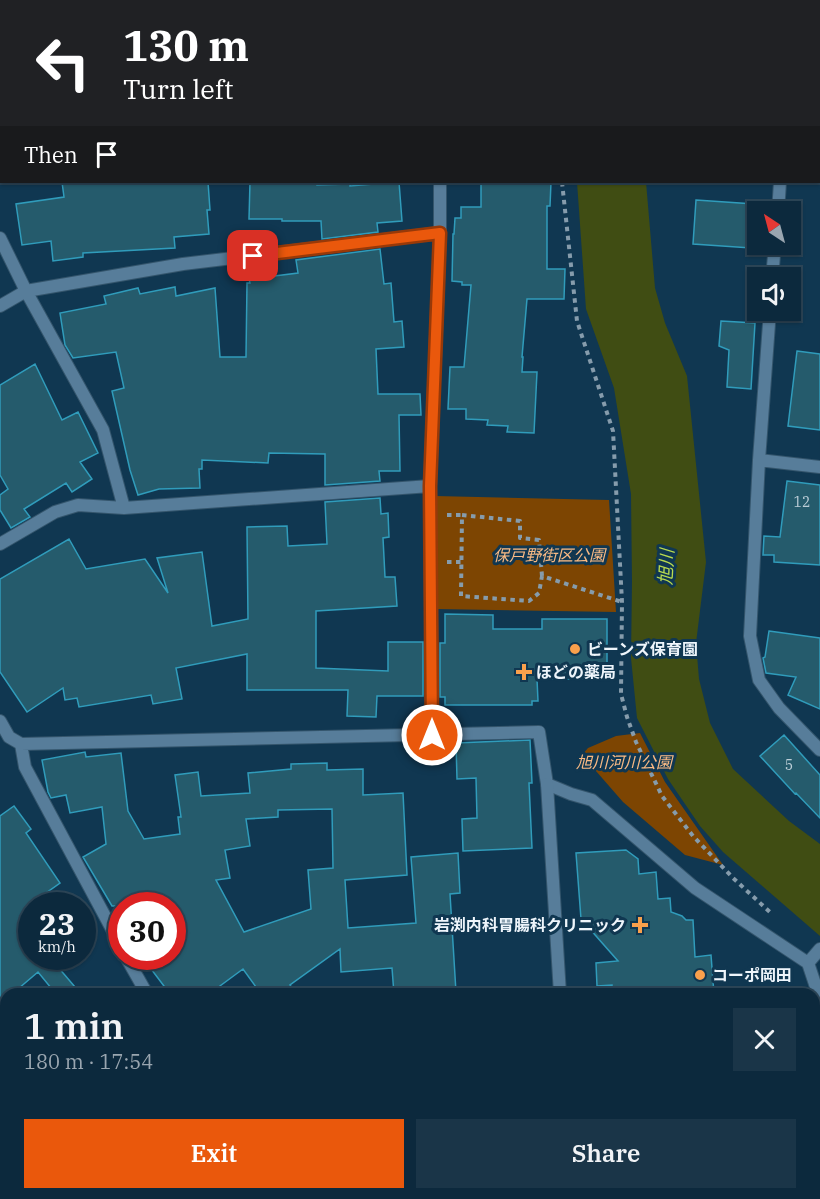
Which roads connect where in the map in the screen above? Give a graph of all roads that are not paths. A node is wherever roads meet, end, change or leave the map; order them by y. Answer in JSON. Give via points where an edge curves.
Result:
{"nodes":[{"id":1,"x":440,"y":183,"type":"edge"},
{"id":2,"x":780,"y":183,"type":"edge"},
{"id":3,"x":779,"y":201,"type":"edge"},
{"id":4,"x":440,"y":233,"type":"junction"},
{"id":5,"x":0,"y":238,"type":"edge"},
{"id":6,"x":26,"y":291,"type":"junction"},
{"id":7,"x":0,"y":306,"type":"edge"},
{"id":8,"x":769,"y":321,"type":"edge"},
{"id":9,"x":759,"y":460,"type":"junction"},
{"id":10,"x":820,"y":467,"type":"edge"},
{"id":11,"x":430,"y":486,"type":"junction"},
{"id":12,"x":124,"y":508,"type":"junction"},
{"id":13,"x":0,"y":544,"type":"edge"},
{"id":14,"x":0,"y":721,"type":"edge"},
{"id":15,"x":432,"y":735,"type":"junction"},
{"id":16,"x":21,"y":744,"type":"junction"},
{"id":17,"x":820,"y":750,"type":"edge"},
{"id":18,"x":547,"y":784,"type":"junction"},
{"id":19,"x":108,"y":922,"type":"edge"},
{"id":20,"x":820,"y":949,"type":"edge"},
{"id":21,"x":808,"y":963,"type":"junction"},
{"id":22,"x":133,"y":970,"type":"edge"},
{"id":23,"x":144,"y":988,"type":"edge"},
{"id":24,"x":560,"y":988,"type":"edge"},
{"id":25,"x":816,"y":988,"type":"edge"}],
"edges":[{"from":1,"to":4,"type":"street"},
{"from":2,"to":3,"type":"street"},
{"from":4,"to":6,"type":"street","via":[[183,264]]},
{"from":4,"to":11,"type":"street"},
{"from":5,"to":6,"type":"street"},
{"from":6,"to":7,"type":"street"},
{"from":6,"to":12,"type":"street","via":[[103,430]]},
{"from":8,"to":9,"type":"street"},
{"from":9,"to":10,"type":"street"},
{"from":9,"to":17,"type":"street","via":[[750,636],[759,680],[779,708]]},
{"from":11,"to":12,"type":"street"},
{"from":11,"to":15,"type":"street"},
{"from":12,"to":13,"type":"street","via":[[78,505],[55,512]]},
{"from":14,"to":16,"type":"street","via":[[9,737]]},
{"from":15,"to":16,"type":"street"},
{"from":15,"to":18,"type":"street","via":[[539,732]]},
{"from":16,"to":19,"type":"street","via":[[25,767]]},
{"from":18,"to":21,"type":"street","via":[[592,800],[694,888]]},
{"from":18,"to":24,"type":"street"},
{"from":20,"to":21,"type":"street"},
{"from":21,"to":25,"type":"street"},
{"from":22,"to":23,"type":"street"}]}
